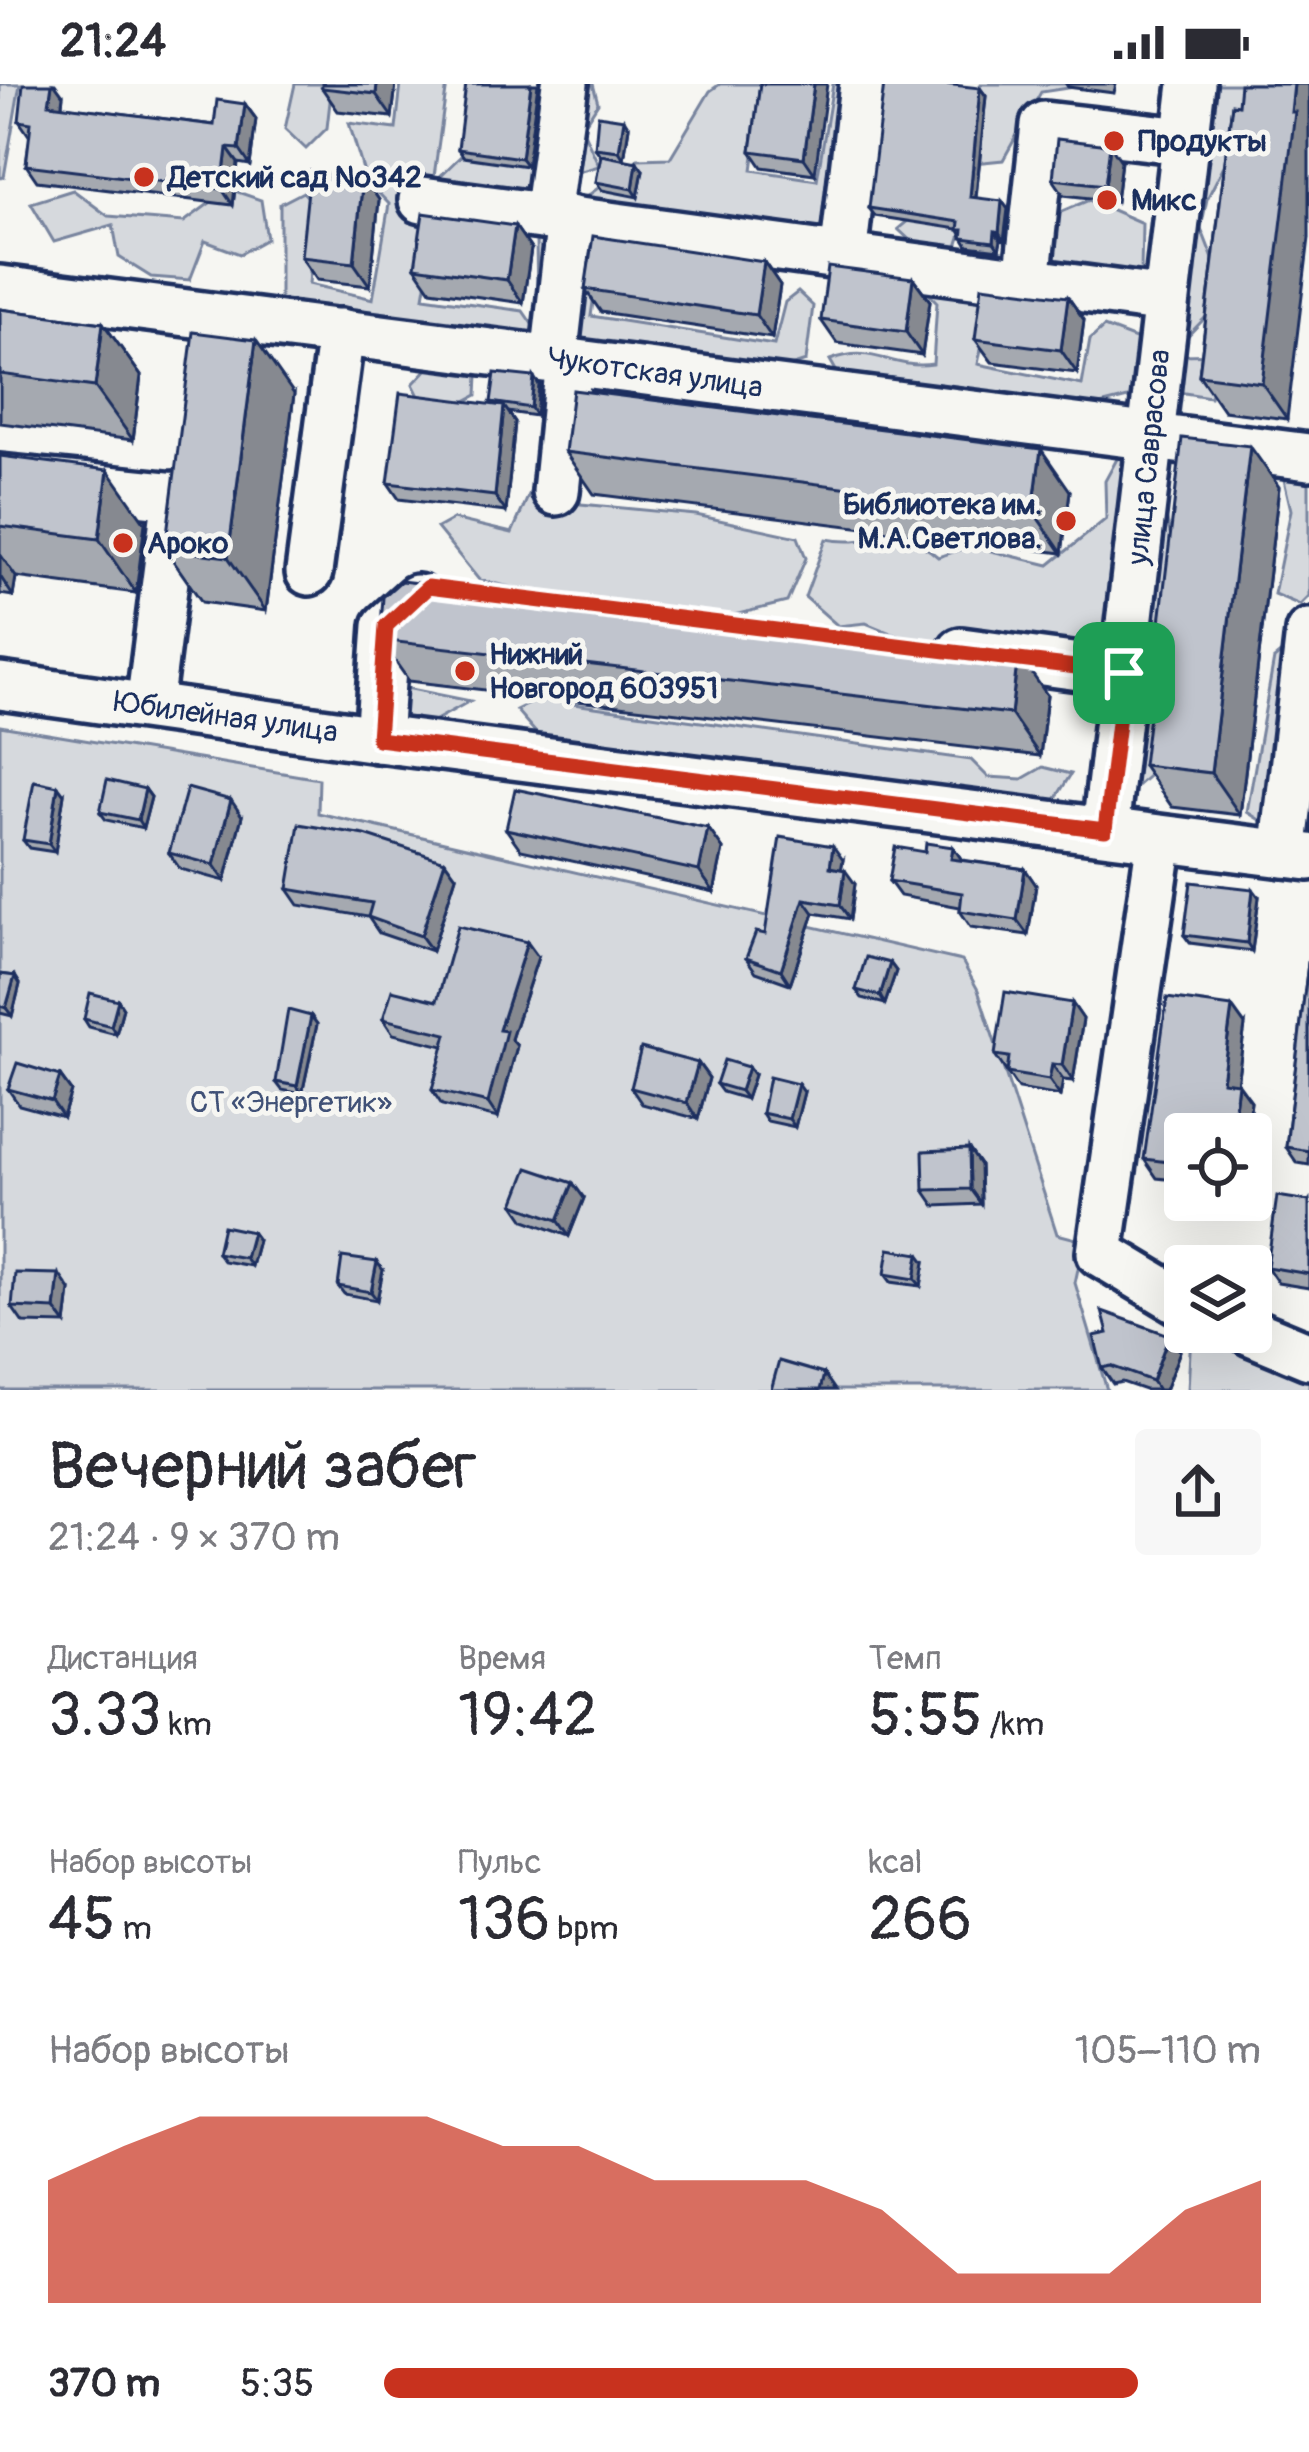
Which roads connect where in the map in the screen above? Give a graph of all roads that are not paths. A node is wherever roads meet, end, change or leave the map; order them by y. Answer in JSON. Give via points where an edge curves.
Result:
{"nodes":[{"id":1,"x":565,"y":84,"type":"edge"},
{"id":2,"x":863,"y":84,"type":"edge"},
{"id":3,"x":1192,"y":84,"type":"edge"},
{"id":4,"x":1185,"y":141,"type":"junction"},
{"id":5,"x":422,"y":200,"type":"dead end"},
{"id":6,"x":559,"y":217,"type":"junction"},
{"id":7,"x":843,"y":257,"type":"junction"},
{"id":8,"x":1028,"y":281,"type":"junction"},
{"id":9,"x":0,"y":289,"type":"edge"},
{"id":10,"x":1166,"y":300,"type":"junction"},
{"id":11,"x":341,"y":332,"type":"junction"},
{"id":12,"x":562,"y":360,"type":"junction"},
{"id":13,"x":1151,"y":438,"type":"junction"},
{"id":14,"x":1309,"y":458,"type":"edge"},
{"id":15,"x":0,"y":478,"type":"edge"},
{"id":16,"x":556,"y":491,"type":"dead end"},
{"id":17,"x":309,"y":572,"type":"dead end"},
{"id":18,"x":451,"y":590,"type":"edge"},
{"id":19,"x":1309,"y":632,"type":"edge"},
{"id":20,"x":916,"y":646,"type":"edge"},
{"id":21,"x":0,"y":686,"type":"edge"},
{"id":22,"x":1122,"y":689,"type":"junction"},
{"id":23,"x":149,"y":706,"type":"junction"},
{"id":24,"x":378,"y":739,"type":"junction"},
{"id":25,"x":1144,"y":766,"type":"edge"},
{"id":26,"x":1105,"y":830,"type":"junction"},
{"id":27,"x":1160,"y":838,"type":"junction"},
{"id":28,"x":1296,"y":855,"type":"edge"},
{"id":29,"x":1164,"y":1291,"type":"edge"},
{"id":30,"x":1272,"y":1341,"type":"edge"},
{"id":31,"x":1309,"y":1356,"type":"edge"}],
"edges":[{"from":1,"to":6,"type":"street"},
{"from":2,"to":7,"type":"street"},
{"from":3,"to":4,"type":"street","name":"улица Саврасова"},
{"from":4,"to":8,"type":"street","via":[[1044,125]]},
{"from":4,"to":10,"type":"street","name":"улица Саврасова"},
{"from":5,"to":6,"type":"street"},
{"from":6,"to":7,"type":"street"},
{"from":6,"to":12,"type":"street"},
{"from":7,"to":8,"type":"street"},
{"from":8,"to":10,"type":"street"},
{"from":9,"to":11,"type":"street","name":"Чукотская улица"},
{"from":10,"to":13,"type":"street","name":"улица Саврасова"},
{"from":11,"to":12,"type":"street","name":"Чукотская улица"},
{"from":11,"to":17,"type":"street"},
{"from":12,"to":13,"type":"street","name":"Чукотская улица"},
{"from":12,"to":16,"type":"street"},
{"from":13,"to":14,"type":"street","name":"Чукотская улица"},
{"from":13,"to":22,"type":"street","name":"улица Саврасова"},
{"from":15,"to":23,"type":"street","via":[[178,475]]},
{"from":18,"to":24,"type":"street","via":[[428,587],[386,626]]},
{"from":19,"to":28,"type":"street"},
{"from":20,"to":22,"type":"street"},
{"from":21,"to":23,"type":"street","name":"Юбилейная улица"},
{"from":22,"to":25,"type":"street","via":[[1150,709]]},
{"from":22,"to":26,"type":"street","name":"улица Саврасова"},
{"from":23,"to":24,"type":"street","name":"Юбилейная улица"},
{"from":24,"to":26,"type":"street","name":"Юбилейная улица"},
{"from":26,"to":27,"type":"street","name":"Юбилейная улица"},
{"from":27,"to":28,"type":"street","name":"Юбилейная улица"},
{"from":27,"to":29,"type":"street","via":[[1100,1253]]},
{"from":30,"to":31,"type":"street"}]}
